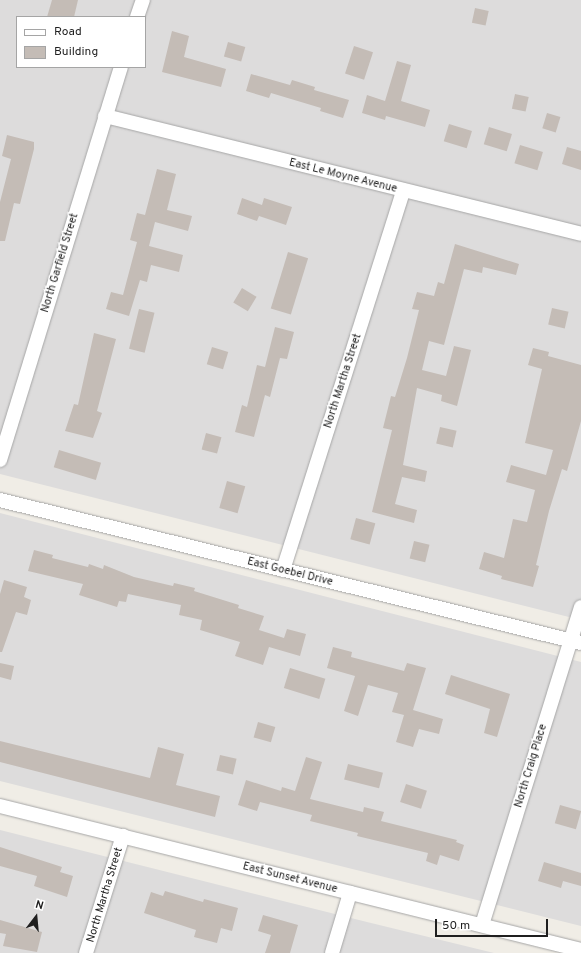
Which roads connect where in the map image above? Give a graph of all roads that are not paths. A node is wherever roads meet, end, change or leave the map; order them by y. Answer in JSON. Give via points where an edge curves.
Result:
{"nodes":[{"id":1,"x":143,"y":0,"type":"edge"},
{"id":2,"x":137,"y":16,"type":"edge"},
{"id":3,"x":121,"y":68,"type":"edge"},
{"id":4,"x":105,"y":116,"type":"junction"},
{"id":5,"x":403,"y":191,"type":"junction"},
{"id":6,"x":581,"y":234,"type":"edge"},
{"id":7,"x":0,"y":460,"type":"edge"},
{"id":8,"x":0,"y":500,"type":"edge"},
{"id":9,"x":283,"y":570,"type":"junction"},
{"id":10,"x":581,"y":607,"type":"edge"},
{"id":11,"x":576,"y":642,"type":"edge"},
{"id":12,"x":0,"y":806,"type":"edge"},
{"id":13,"x":123,"y":836,"type":"junction"},
{"id":14,"x":350,"y":893,"type":"junction"},
{"id":15,"x":482,"y":925,"type":"junction"},
{"id":16,"x":577,"y":951,"type":"edge"},
{"id":17,"x":86,"y":953,"type":"edge"},
{"id":18,"x":332,"y":953,"type":"edge"}],
"edges":[{"from":1,"to":2,"type":"street"},
{"from":3,"to":4,"type":"street","name":"North Garfield Street"},
{"from":4,"to":5,"type":"street","name":"East Le Moyne Avenue"},
{"from":4,"to":7,"type":"street","name":"North Garfield Street"},
{"from":5,"to":6,"type":"street","name":"East Le Moyne Avenue"},
{"from":5,"to":9,"type":"street","name":"North Martha Street"},
{"from":8,"to":9,"type":"street","name":"East Goebel Drive"},
{"from":9,"to":11,"type":"street","name":"East Goebel Drive"},
{"from":10,"to":11,"type":"street","name":"North Craig Place"},
{"from":11,"to":15,"type":"street","name":"North Craig Place"},
{"from":12,"to":13,"type":"street","name":"East Sunset Avenue"},
{"from":13,"to":14,"type":"street","name":"East Sunset Avenue"},
{"from":13,"to":17,"type":"street","name":"North Martha Street"},
{"from":14,"to":15,"type":"street","name":"East Sunset Avenue"},
{"from":14,"to":18,"type":"street"},
{"from":15,"to":16,"type":"street","name":"East Sunset Avenue"}]}
